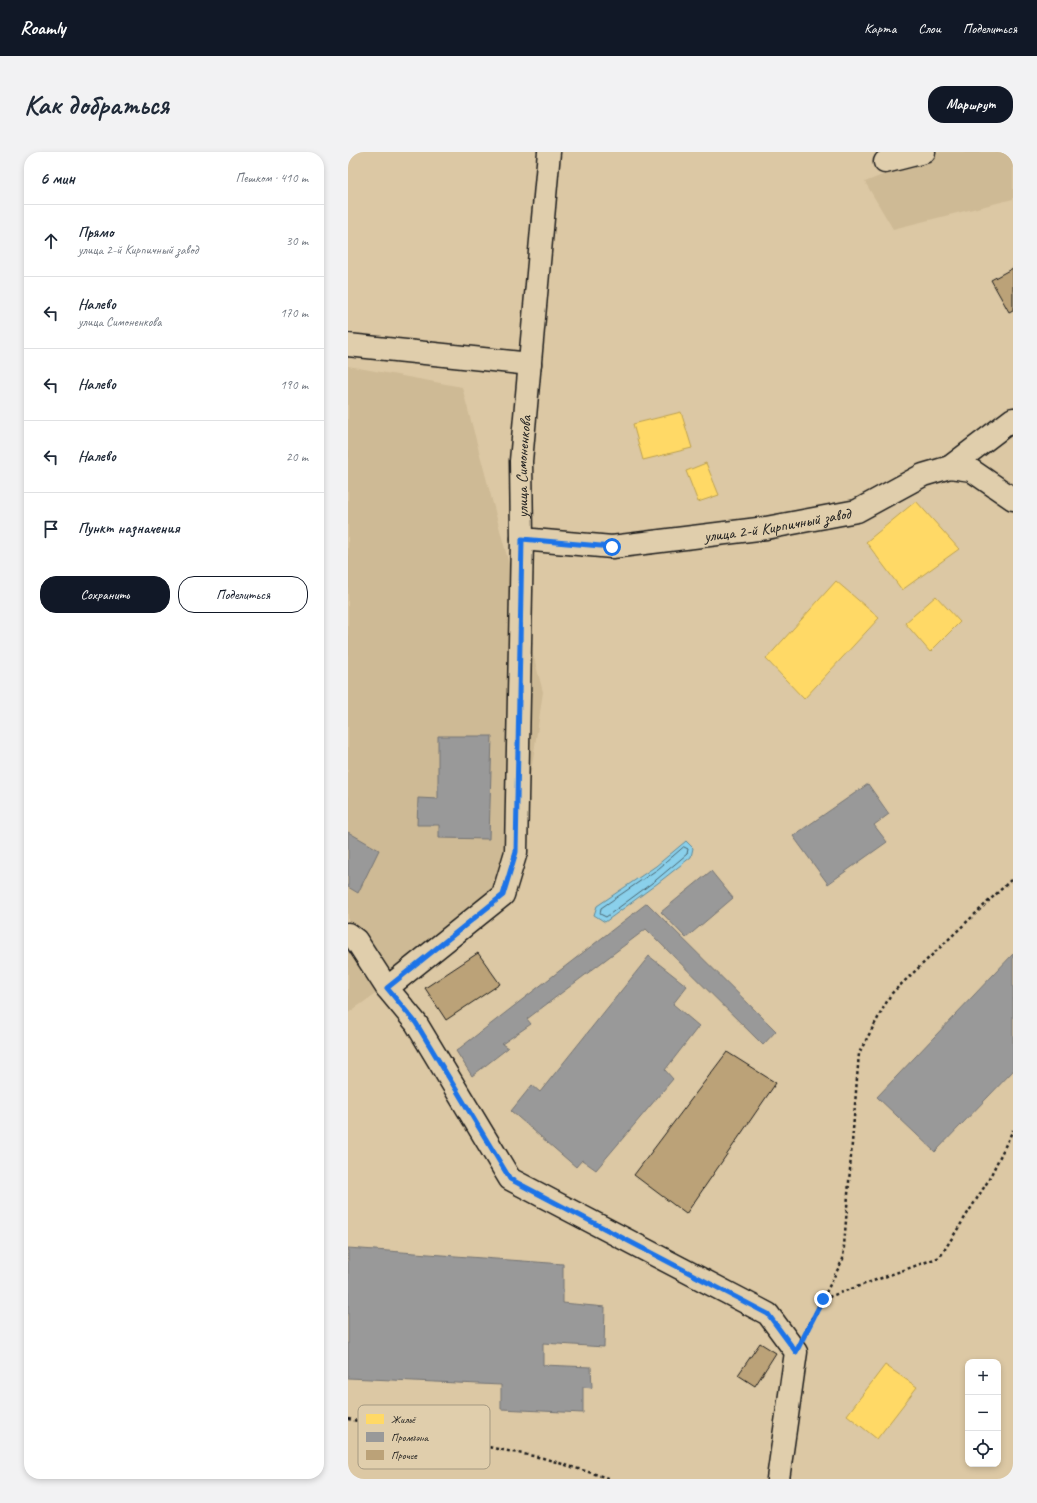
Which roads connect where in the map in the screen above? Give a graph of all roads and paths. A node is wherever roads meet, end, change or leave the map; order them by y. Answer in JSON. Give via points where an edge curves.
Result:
{"nodes":[{"id":1,"x":549,"y":152,"type":"edge"},
{"id":2,"x":924,"y":152,"type":"edge"},
{"id":3,"x":885,"y":162,"type":"dead end"},
{"id":4,"x":348,"y":345,"type":"edge"},
{"id":5,"x":530,"y":364,"type":"junction"},
{"id":6,"x":1013,"y":419,"type":"edge"},
{"id":7,"x":950,"y":467,"type":"junction"},
{"id":8,"x":1013,"y":499,"type":"edge"},
{"id":9,"x":522,"y":539,"type":"junction"},
{"id":10,"x":1013,"y":878,"type":"edge"},
{"id":11,"x":348,"y":934,"type":"edge"},
{"id":12,"x":387,"y":988,"type":"junction"},
{"id":13,"x":1013,"y":1130,"type":"edge"},
{"id":14,"x":823,"y":1299,"type":"junction"},
{"id":15,"x":796,"y":1352,"type":"junction"},
{"id":16,"x":348,"y":1419,"type":"edge"},
{"id":17,"x":358,"y":1421,"type":"edge"},
{"id":18,"x":490,"y":1447,"type":"edge"},
{"id":19,"x":611,"y":1479,"type":"edge"},
{"id":20,"x":778,"y":1479,"type":"edge"}],
"edges":[{"from":1,"to":5,"type":"street","name":"улица Симоненкова"},
{"from":2,"to":3,"type":"street"},
{"from":4,"to":5,"type":"street"},
{"from":5,"to":9,"type":"street","name":"улица Симоненкова","via":[[521,461]]},
{"from":6,"to":7,"type":"street"},
{"from":7,"to":8,"type":"street","name":"улица 2-й Кирпичный завод","via":[[972,470]]},
{"from":7,"to":9,"type":"street","name":"улица 2-й Кирпичный завод","via":[[923,475],[857,512],[766,528],[612,547]]},
{"from":9,"to":12,"type":"street","name":"улица Симоненкова","via":[[516,852],[503,895]]},
{"from":10,"to":14,"type":"path","via":[[891,994],[859,1053],[843,1259]]},
{"from":11,"to":12,"type":"street","via":[[356,940]]},
{"from":12,"to":15,"type":"street","via":[[416,1023],[510,1179],[768,1314]]},
{"from":13,"to":14,"type":"path","via":[[988,1181],[940,1257]]},
{"from":14,"to":15,"type":"path"},
{"from":15,"to":20,"type":"street"},
{"from":16,"to":17,"type":"path"},
{"from":18,"to":19,"type":"path","via":[[543,1458]]}]}
